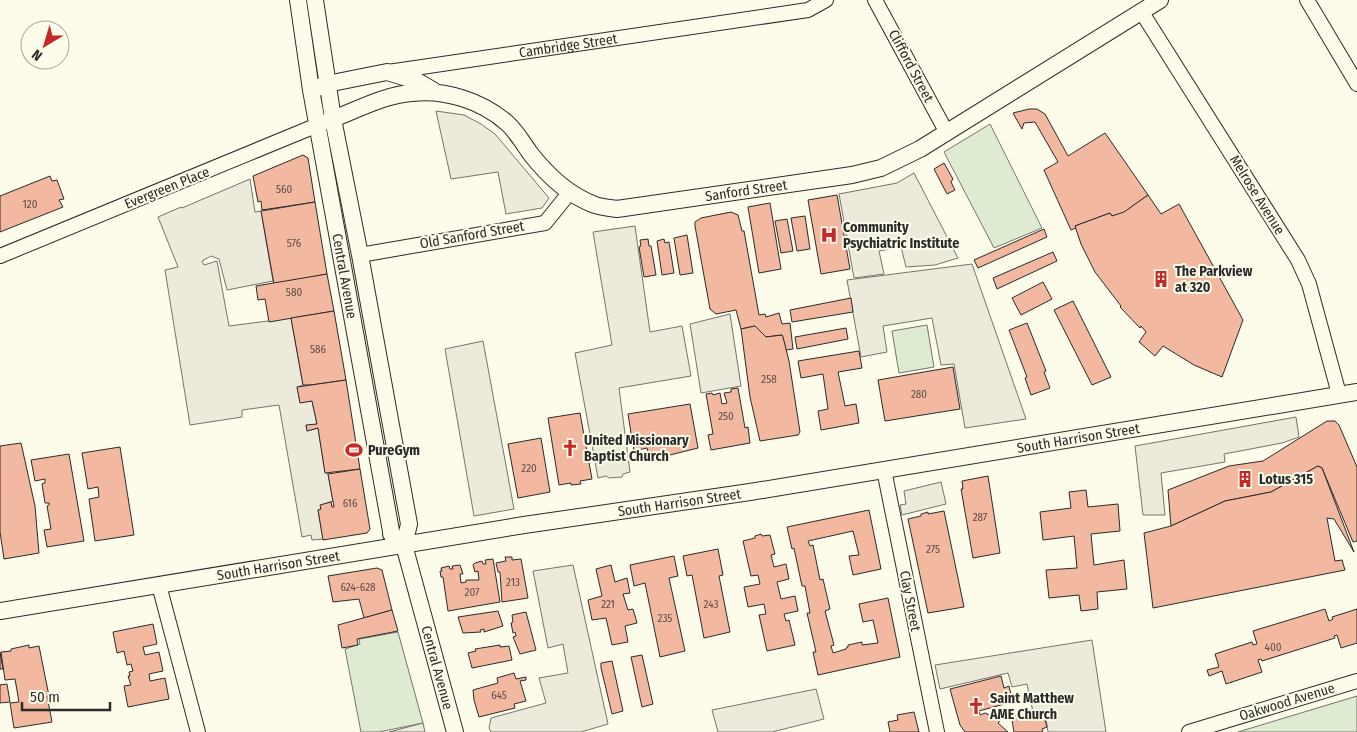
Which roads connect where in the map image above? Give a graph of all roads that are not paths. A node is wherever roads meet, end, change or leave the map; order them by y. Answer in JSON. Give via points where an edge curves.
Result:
{"nodes":[{"id":1,"x":298,"y":0,"type":"edge"},
{"id":2,"x":315,"y":0,"type":"edge"},
{"id":3,"x":826,"y":0,"type":"edge"},
{"id":4,"x":1160,"y":0,"type":"edge"},
{"id":5,"x":1307,"y":0,"type":"edge"},
{"id":6,"x":881,"y":2,"type":"edge"},
{"id":7,"x":1141,"y":12,"type":"junction"},
{"id":8,"x":387,"y":72,"type":"junction"},
{"id":9,"x":327,"y":84,"type":"junction"},
{"id":10,"x":1357,"y":84,"type":"edge"},
{"id":11,"x":311,"y":91,"type":"junction"},
{"id":12,"x":436,"y":92,"type":"junction"},
{"id":13,"x":326,"y":122,"type":"junction"},
{"id":14,"x":947,"y":133,"type":"junction"},
{"id":15,"x":570,"y":192,"type":"junction"},
{"id":16,"x":360,"y":255,"type":"junction"},
{"id":17,"x":0,"y":256,"type":"edge"},
{"id":18,"x":1357,"y":392,"type":"edge"},
{"id":19,"x":1339,"y":394,"type":"junction"},
{"id":20,"x":884,"y":470,"type":"junction"},
{"id":21,"x":404,"y":545,"type":"junction"},
{"id":22,"x":159,"y":585,"type":"junction"},
{"id":23,"x":0,"y":611,"type":"edge"},
{"id":24,"x":1357,"y":681,"type":"edge"},
{"id":25,"x":198,"y":732,"type":"edge"},
{"id":26,"x":455,"y":732,"type":"edge"},
{"id":27,"x":937,"y":732,"type":"edge"},
{"id":28,"x":1189,"y":732,"type":"edge"}],
"edges":[{"from":1,"to":11,"type":"main road","name":"Central Avenue"},
{"from":2,"to":9,"type":"main road","name":"Central Avenue"},
{"from":3,"to":8,"type":"street","name":"Cambridge Street","via":[[808,10]]},
{"from":4,"to":7,"type":"main road","name":"Sanford Street"},
{"from":5,"to":10,"type":"street"},
{"from":6,"to":14,"type":"street","name":"Clifford Street"},
{"from":7,"to":14,"type":"main road","name":"Sanford Street"},
{"from":7,"to":19,"type":"street","name":"Melrose Avenue","via":[[1298,260],[1309,284]]},
{"from":8,"to":9,"type":"main road","name":"Cambridge Street"},
{"from":8,"to":12,"type":"main road","via":[[417,81]]},
{"from":9,"to":11,"type":"main road","name":"Cambridge Street"},
{"from":9,"to":13,"type":"main road","name":"Central Avenue"},
{"from":11,"to":13,"type":"main road","name":"Central Avenue"},
{"from":12,"to":13,"type":"main road","name":"Sanford Street","via":[[384,98]]},
{"from":12,"to":15,"type":"main road","name":"Sanford Street","via":[[490,110],[509,124],[536,160]]},
{"from":13,"to":16,"type":"main road","name":"Central Avenue"},
{"from":13,"to":17,"type":"street","name":"Evergreen Place"},
{"from":13,"to":21,"type":"main road","name":"Central Avenue","via":[[391,534]]},
{"from":14,"to":15,"type":"main road","name":"Sanford Street","via":[[895,162],[852,175],[617,209],[596,206]]},
{"from":15,"to":16,"type":"street","name":"Old Sanford Street","via":[[545,222]]},
{"from":16,"to":21,"type":"main road","name":"Central Avenue","via":[[409,524]]},
{"from":18,"to":19,"type":"main road","name":"South Harrison Street"},
{"from":19,"to":20,"type":"main road","name":"South Harrison Street"},
{"from":20,"to":21,"type":"main road","name":"South Harrison Street"},
{"from":20,"to":27,"type":"street","name":"Clay Street"},
{"from":21,"to":22,"type":"main road","name":"South Harrison Street"},
{"from":21,"to":26,"type":"main road","name":"Central Avenue"},
{"from":22,"to":23,"type":"main road","name":"South Harrison Street"},
{"from":22,"to":25,"type":"street"},
{"from":24,"to":28,"type":"street","name":"Oakwood Avenue"}]}
